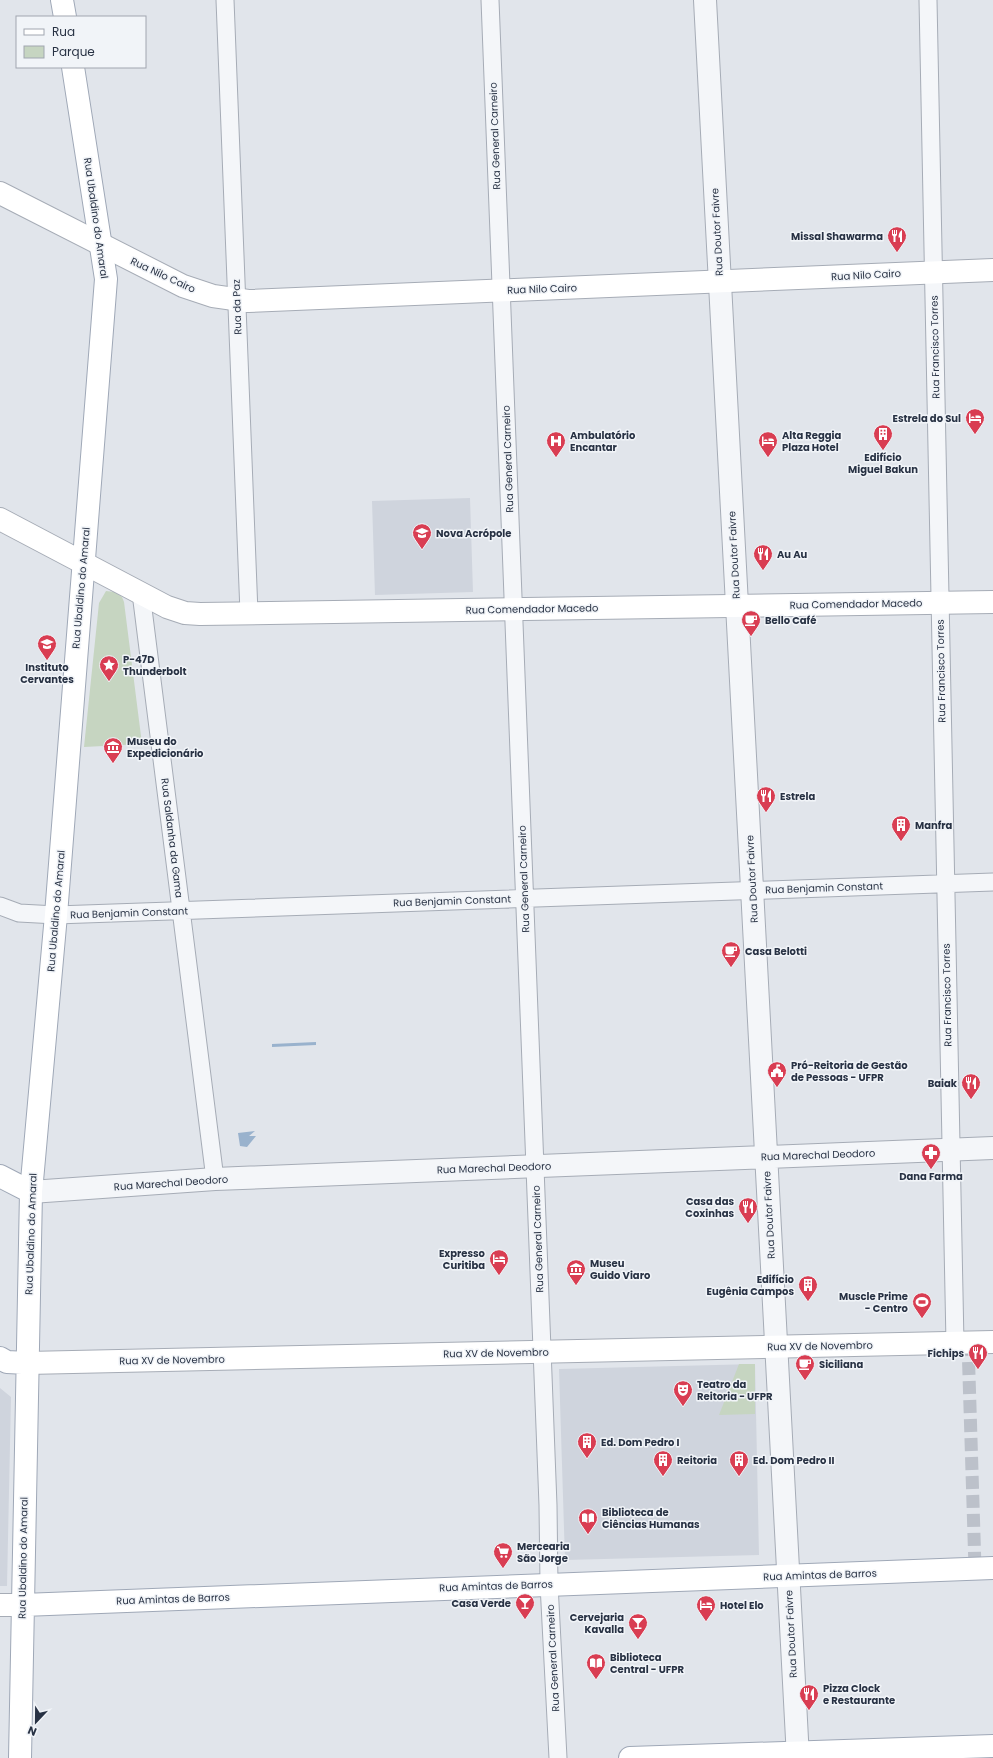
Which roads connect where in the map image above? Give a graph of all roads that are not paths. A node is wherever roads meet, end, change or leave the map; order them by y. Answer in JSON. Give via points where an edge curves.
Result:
{"nodes":[{"id":1,"x":62,"y":0,"type":"edge"},
{"id":2,"x":225,"y":0,"type":"edge"},
{"id":3,"x":490,"y":0,"type":"edge"},
{"id":4,"x":705,"y":0,"type":"edge"},
{"id":5,"x":928,"y":0,"type":"edge"},
{"id":6,"x":65,"y":16,"type":"edge"},
{"id":7,"x":73,"y":68,"type":"edge"},
{"id":8,"x":0,"y":194,"type":"edge"},
{"id":9,"x":102,"y":246,"type":"junction"},
{"id":10,"x":993,"y":270,"type":"edge"},
{"id":11,"x":933,"y":272,"type":"junction"},
{"id":12,"x":720,"y":282,"type":"junction"},
{"id":13,"x":501,"y":291,"type":"junction"},
{"id":14,"x":237,"y":300,"type":"junction"},
{"id":15,"x":0,"y":519,"type":"edge"},
{"id":16,"x":83,"y":562,"type":"junction"},
{"id":17,"x":141,"y":593,"type":"junction"},
{"id":18,"x":993,"y":602,"type":"edge"},
{"id":19,"x":940,"y":603,"type":"junction"},
{"id":20,"x":737,"y":606,"type":"junction"},
{"id":21,"x":514,"y":609,"type":"junction"},
{"id":22,"x":249,"y":613,"type":"junction"},
{"id":23,"x":993,"y":882,"type":"edge"},
{"id":24,"x":945,"y":884,"type":"junction"},
{"id":25,"x":752,"y":890,"type":"junction"},
{"id":26,"x":525,"y":898,"type":"junction"},
{"id":27,"x":0,"y":906,"type":"edge"},
{"id":28,"x":182,"y":911,"type":"junction"},
{"id":29,"x":56,"y":915,"type":"junction"},
{"id":30,"x":993,"y":1148,"type":"edge"},
{"id":31,"x":950,"y":1150,"type":"junction"},
{"id":32,"x":766,"y":1157,"type":"junction"},
{"id":33,"x":535,"y":1167,"type":"junction"},
{"id":34,"x":0,"y":1176,"type":"edge"},
{"id":35,"x":215,"y":1180,"type":"junction"},
{"id":36,"x":31,"y":1192,"type":"junction"},
{"id":37,"x":993,"y":1342,"type":"edge"},
{"id":38,"x":955,"y":1343,"type":"junction"},
{"id":39,"x":776,"y":1347,"type":"junction"},
{"id":40,"x":542,"y":1352,"type":"junction"},
{"id":41,"x":0,"y":1358,"type":"edge"},
{"id":42,"x":27,"y":1363,"type":"junction"},
{"id":43,"x":993,"y":1568,"type":"edge"},
{"id":44,"x":788,"y":1576,"type":"junction"},
{"id":45,"x":549,"y":1584,"type":"junction"},
{"id":46,"x":0,"y":1605,"type":"edge"},
{"id":47,"x":22,"y":1605,"type":"junction"},
{"id":48,"x":993,"y":1746,"type":"edge"},
{"id":49,"x":798,"y":1755,"type":"edge"},
{"id":50,"x":20,"y":1758,"type":"edge"},
{"id":51,"x":558,"y":1758,"type":"edge"},
{"id":52,"x":630,"y":1758,"type":"edge"}],
"edges":[{"from":1,"to":6,"type":"main road"},
{"from":2,"to":14,"type":"street","name":"Rua da Paz"},
{"from":3,"to":13,"type":"street","name":"Rua General Carneiro"},
{"from":4,"to":12,"type":"street","name":"Rua Doutor Faivre"},
{"from":5,"to":11,"type":"street","name":"Rua Francisco Torres"},
{"from":7,"to":9,"type":"main road","name":"Rua Ubaldino do Amaral"},
{"from":8,"to":9,"type":"main road","name":"Rua Nilo Cairo"},
{"from":9,"to":14,"type":"main road","name":"Rua Nilo Cairo","via":[[197,292]]},
{"from":9,"to":16,"type":"main road","name":"Rua Ubaldino do Amaral","via":[[106,279]]},
{"from":10,"to":11,"type":"main road","name":"Rua Nilo Cairo"},
{"from":11,"to":12,"type":"main road","name":"Rua Nilo Cairo"},
{"from":11,"to":19,"type":"street","name":"Rua Francisco Torres"},
{"from":12,"to":13,"type":"main road","name":"Rua Nilo Cairo"},
{"from":12,"to":20,"type":"street","name":"Rua Doutor Faivre"},
{"from":13,"to":14,"type":"main road","name":"Rua Nilo Cairo","via":[[258,302]]},
{"from":13,"to":21,"type":"street","name":"Rua General Carneiro"},
{"from":14,"to":22,"type":"street","name":"Rua da Paz"},
{"from":15,"to":16,"type":"main road","name":"Rua Comendador Macedo"},
{"from":16,"to":17,"type":"main road","name":"Rua Comendador Macedo"},
{"from":16,"to":29,"type":"main road","name":"Rua Ubaldino do Amaral"},
{"from":17,"to":22,"type":"main road","name":"Rua Comendador Macedo","via":[[185,613]]},
{"from":17,"to":28,"type":"street","name":"Rua Saldanha da Gama"},
{"from":18,"to":19,"type":"main road","name":"Rua Comendador Macedo"},
{"from":19,"to":20,"type":"main road","name":"Rua Comendador Macedo"},
{"from":19,"to":24,"type":"street","name":"Rua Francisco Torres"},
{"from":20,"to":21,"type":"main road","name":"Rua Comendador Macedo"},
{"from":20,"to":25,"type":"street","name":"Rua Doutor Faivre"},
{"from":21,"to":22,"type":"main road","name":"Rua Comendador Macedo"},
{"from":21,"to":26,"type":"street","name":"Rua General Carneiro"},
{"from":23,"to":24,"type":"street","name":"Rua Benjamin Constant"},
{"from":24,"to":25,"type":"street","name":"Rua Benjamin Constant"},
{"from":24,"to":31,"type":"street","name":"Rua Francisco Torres"},
{"from":25,"to":26,"type":"street","name":"Rua Benjamin Constant"},
{"from":25,"to":32,"type":"street","name":"Rua Doutor Faivre"},
{"from":26,"to":28,"type":"street","name":"Rua Benjamin Constant"},
{"from":26,"to":33,"type":"street","name":"Rua General Carneiro"},
{"from":27,"to":29,"type":"street","name":"Rua Benjamin Constant","via":[[19,913]]},
{"from":28,"to":29,"type":"street","name":"Rua Benjamin Constant"},
{"from":28,"to":35,"type":"street","name":"Rua Saldanha da Gama"},
{"from":29,"to":36,"type":"main road","name":"Rua Ubaldino do Amaral"},
{"from":30,"to":31,"type":"street","name":"Rua Marechal Deodoro"},
{"from":31,"to":32,"type":"street","name":"Rua Marechal Deodoro"},
{"from":31,"to":38,"type":"street","name":"Rua Francisco Torres"},
{"from":32,"to":33,"type":"street","name":"Rua Marechal Deodoro"},
{"from":32,"to":39,"type":"street","name":"Rua Doutor Faivre"},
{"from":33,"to":35,"type":"street","name":"Rua Marechal Deodoro"},
{"from":33,"to":40,"type":"street","name":"Rua General Carneiro"},
{"from":34,"to":36,"type":"main road"},
{"from":35,"to":36,"type":"street","name":"Rua Marechal Deodoro"},
{"from":36,"to":42,"type":"main road","name":"Rua Ubaldino do Amaral"},
{"from":37,"to":38,"type":"main road","name":"Rua XV de Novembro"},
{"from":38,"to":39,"type":"main road","name":"Rua XV de Novembro"},
{"from":39,"to":40,"type":"main road","name":"Rua XV de Novembro"},
{"from":39,"to":44,"type":"street","name":"Rua Doutor Faivre"},
{"from":40,"to":42,"type":"main road","name":"Rua XV de Novembro"},
{"from":40,"to":45,"type":"street","name":"Rua General Carneiro"},
{"from":41,"to":42,"type":"main road","name":"Rua XV de Novembro","via":[[7,1362]]},
{"from":42,"to":47,"type":"main road","name":"Rua Ubaldino do Amaral"},
{"from":43,"to":44,"type":"main road","name":"Rua Amintas de Barros"},
{"from":44,"to":45,"type":"main road","name":"Rua Amintas de Barros"},
{"from":44,"to":49,"type":"street","name":"Rua Doutor Faivre"},
{"from":45,"to":47,"type":"main road","name":"Rua Amintas de Barros"},
{"from":45,"to":51,"type":"street","name":"Rua General Carneiro"},
{"from":46,"to":47,"type":"main road","name":"Rua Amintas de Barros"},
{"from":47,"to":50,"type":"main road","name":"Rua Ubaldino do Amaral"},
{"from":48,"to":49,"type":"main road"},
{"from":49,"to":52,"type":"main road"}]}
